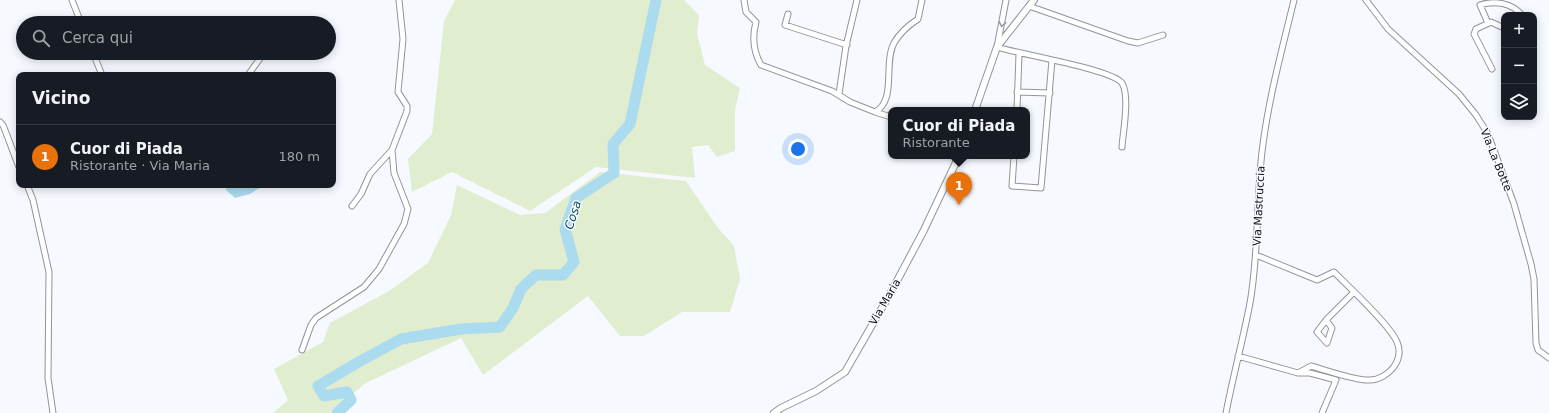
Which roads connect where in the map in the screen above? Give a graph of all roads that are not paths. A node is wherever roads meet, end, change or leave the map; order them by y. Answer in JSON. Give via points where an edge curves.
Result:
{"nodes":[{"id":1,"x":72,"y":0,"type":"edge"},
{"id":2,"x":399,"y":0,"type":"edge"},
{"id":3,"x":744,"y":0,"type":"edge"},
{"id":4,"x":857,"y":0,"type":"edge"},
{"id":5,"x":922,"y":0,"type":"edge"},
{"id":6,"x":1006,"y":0,"type":"edge"},
{"id":7,"x":1034,"y":0,"type":"edge"},
{"id":8,"x":1294,"y":0,"type":"edge"},
{"id":9,"x":1366,"y":0,"type":"edge"},
{"id":10,"x":1029,"y":6,"type":"junction"},
{"id":11,"x":1518,"y":12,"type":"edge"},
{"id":12,"x":788,"y":14,"type":"dead end"},
{"id":13,"x":78,"y":16,"type":"edge"},
{"id":14,"x":1488,"y":23,"type":"junction"},
{"id":15,"x":1501,"y":27,"type":"edge"},
{"id":16,"x":1163,"y":35,"type":"dead end"},
{"id":17,"x":846,"y":45,"type":"junction"},
{"id":18,"x":996,"y":47,"type":"junction"},
{"id":19,"x":1019,"y":54,"type":"junction"},
{"id":20,"x":96,"y":60,"type":"edge"},
{"id":21,"x":259,"y":60,"type":"edge"},
{"id":22,"x":1052,"y":60,"type":"junction"},
{"id":23,"x":1492,"y":69,"type":"dead end"},
{"id":24,"x":101,"y":72,"type":"edge"},
{"id":25,"x":250,"y":72,"type":"edge"},
{"id":26,"x":1018,"y":92,"type":"junction"},
{"id":27,"x":839,"y":94,"type":"junction"},
{"id":28,"x":1050,"y":94,"type":"junction"},
{"id":29,"x":976,"y":107,"type":"edge"},
{"id":30,"x":1017,"y":107,"type":"edge"},
{"id":31,"x":875,"y":112,"type":"junction"},
{"id":32,"x":888,"y":116,"type":"edge"},
{"id":33,"x":0,"y":122,"type":"edge"},
{"id":34,"x":1122,"y":147,"type":"dead end"},
{"id":35,"x":392,"y":150,"type":"junction"},
{"id":36,"x":16,"y":159,"type":"edge"},
{"id":37,"x":958,"y":159,"type":"edge"},
{"id":38,"x":1014,"y":159,"type":"edge"},
{"id":39,"x":28,"y":188,"type":"edge"},
{"id":40,"x":352,"y":206,"type":"dead end"},
{"id":41,"x":1256,"y":255,"type":"junction"},
{"id":42,"x":1354,"y":292,"type":"junction"},
{"id":43,"x":1326,"y":320,"type":"dead end"},
{"id":44,"x":302,"y":350,"type":"dead end"},
{"id":45,"x":1238,"y":356,"type":"junction"},
{"id":46,"x":1549,"y":358,"type":"edge"},
{"id":47,"x":1298,"y":373,"type":"junction"},
{"id":48,"x":53,"y":413,"type":"edge"},
{"id":49,"x":774,"y":413,"type":"edge"},
{"id":50,"x":1226,"y":413,"type":"edge"},
{"id":51,"x":1322,"y":413,"type":"edge"}],
"edges":[{"from":1,"to":13,"type":"street"},
{"from":2,"to":35,"type":"street","via":[[403,39],[397,87],[407,111]]},
{"from":3,"to":27,"type":"street","via":[[746,12],[756,22],[753,33],[755,53],[761,65]]},
{"from":4,"to":17,"type":"street"},
{"from":5,"to":31,"type":"street","via":[[918,19],[910,24],[894,43],[888,66],[889,91],[882,109]]},
{"from":6,"to":18,"type":"street","one_way":true},
{"from":7,"to":10,"type":"street"},
{"from":8,"to":41,"type":"street","name":"Via Mastruccia","via":[[1269,106],[1263,144]]},
{"from":9,"to":46,"type":"street","name":"Via La Botte","via":[[1388,30],[1459,94],[1488,134],[1514,204],[1531,264],[1534,279],[1536,343],[1538,350]]},
{"from":10,"to":16,"type":"street","via":[[1128,41],[1138,42]]},
{"from":10,"to":18,"type":"street"},
{"from":11,"to":14,"type":"street","via":[[1508,4],[1486,2],[1480,6]]},
{"from":12,"to":17,"type":"street","via":[[785,25]]},
{"from":14,"to":15,"type":"street"},
{"from":14,"to":23,"type":"street","via":[[1476,29],[1474,34]]},
{"from":17,"to":27,"type":"street"},
{"from":18,"to":19,"type":"street"},
{"from":18,"to":29,"type":"street"},
{"from":19,"to":22,"type":"street"},
{"from":19,"to":26,"type":"street"},
{"from":20,"to":24,"type":"street"},
{"from":21,"to":25,"type":"street"},
{"from":22,"to":28,"type":"street"},
{"from":22,"to":34,"type":"street","via":[[1110,76],[1121,83],[1125,98]]},
{"from":26,"to":28,"type":"street"},
{"from":26,"to":30,"type":"street"},
{"from":27,"to":31,"type":"street","via":[[850,102]]},
{"from":28,"to":38,"type":"street","via":[[1041,188],[1012,186]]},
{"from":31,"to":32,"type":"street"},
{"from":33,"to":36,"type":"street"},
{"from":35,"to":40,"type":"street","via":[[370,174]]},
{"from":35,"to":44,"type":"street","via":[[394,173],[408,209],[404,224],[379,269],[364,287],[316,318]]},
{"from":37,"to":49,"type":"street","name":"Via Maria","via":[[923,232],[845,372]]},
{"from":39,"to":48,"type":"street","via":[[49,272],[48,378]]},
{"from":41,"to":42,"type":"street","via":[[1317,280],[1334,272]]},
{"from":41,"to":45,"type":"street","name":"Via Mastruccia","via":[[1250,303]]},
{"from":42,"to":43,"type":"street"},
{"from":42,"to":47,"type":"street","via":[[1397,341],[1398,360],[1388,373],[1372,381],[1311,366]]},
{"from":45,"to":47,"type":"street"},
{"from":45,"to":50,"type":"street","name":"Via Mastruccia"},
{"from":47,"to":51,"type":"street","via":[[1336,380]]}]}
